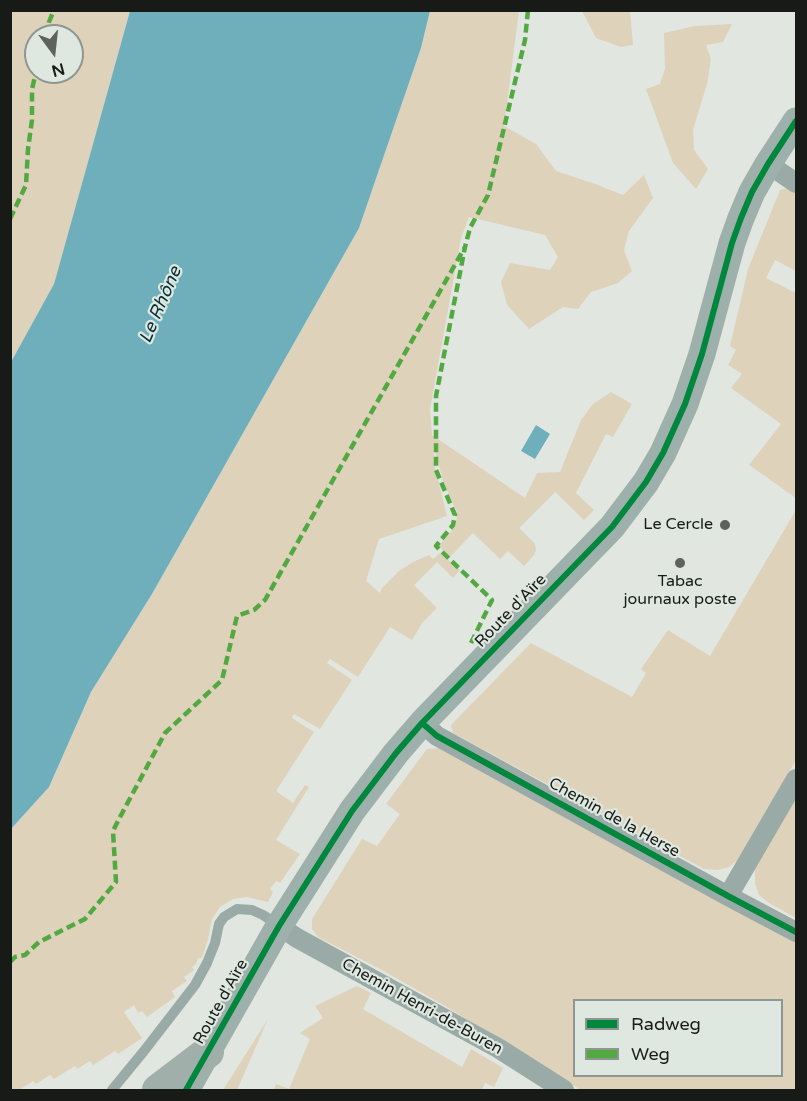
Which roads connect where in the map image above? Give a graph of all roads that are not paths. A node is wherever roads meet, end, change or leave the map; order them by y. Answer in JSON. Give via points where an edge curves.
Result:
{"nodes":[{"id":1,"x":796,"y":121,"type":"edge"},
{"id":2,"x":768,"y":164,"type":"junction"},
{"id":3,"x":796,"y":183,"type":"edge"},
{"id":4,"x":422,"y":723,"type":"junction"},
{"id":5,"x":796,"y":779,"type":"edge"},
{"id":6,"x":728,"y":896,"type":"junction"},
{"id":7,"x":279,"y":926,"type":"junction"},
{"id":8,"x":796,"y":932,"type":"edge"},
{"id":9,"x":208,"y":1052,"type":"junction"},
{"id":10,"x":112,"y":1090,"type":"edge"},
{"id":11,"x":158,"y":1090,"type":"edge"},
{"id":12,"x":186,"y":1090,"type":"edge"},
{"id":13,"x":564,"y":1090,"type":"edge"}],
"edges":[{"from":1,"to":2,"type":"street","name":"Route d'Aïre"},
{"from":2,"to":3,"type":"street"},
{"from":2,"to":4,"type":"street","name":"Route d'Aïre","via":[[735,235],[685,404],[652,472],[612,527]]},
{"from":4,"to":6,"type":"street","name":"Chemin de la Herse","via":[[436,736]]},
{"from":4,"to":7,"type":"street","name":"Route d'Aïre","via":[[352,811]]},
{"from":5,"to":6,"type":"street"},
{"from":6,"to":8,"type":"street","name":"Chemin de la Herse"},
{"from":7,"to":9,"type":"street","name":"Route d'Aïre"},
{"from":7,"to":10,"type":"lane","via":[[252,910],[237,909],[224,916],[195,985]]},
{"from":7,"to":13,"type":"street","name":"Chemin Henri-de-Buren","via":[[498,1048]]},
{"from":9,"to":11,"type":"main road"},
{"from":9,"to":12,"type":"street","name":"Route d'Aïre"}]}
